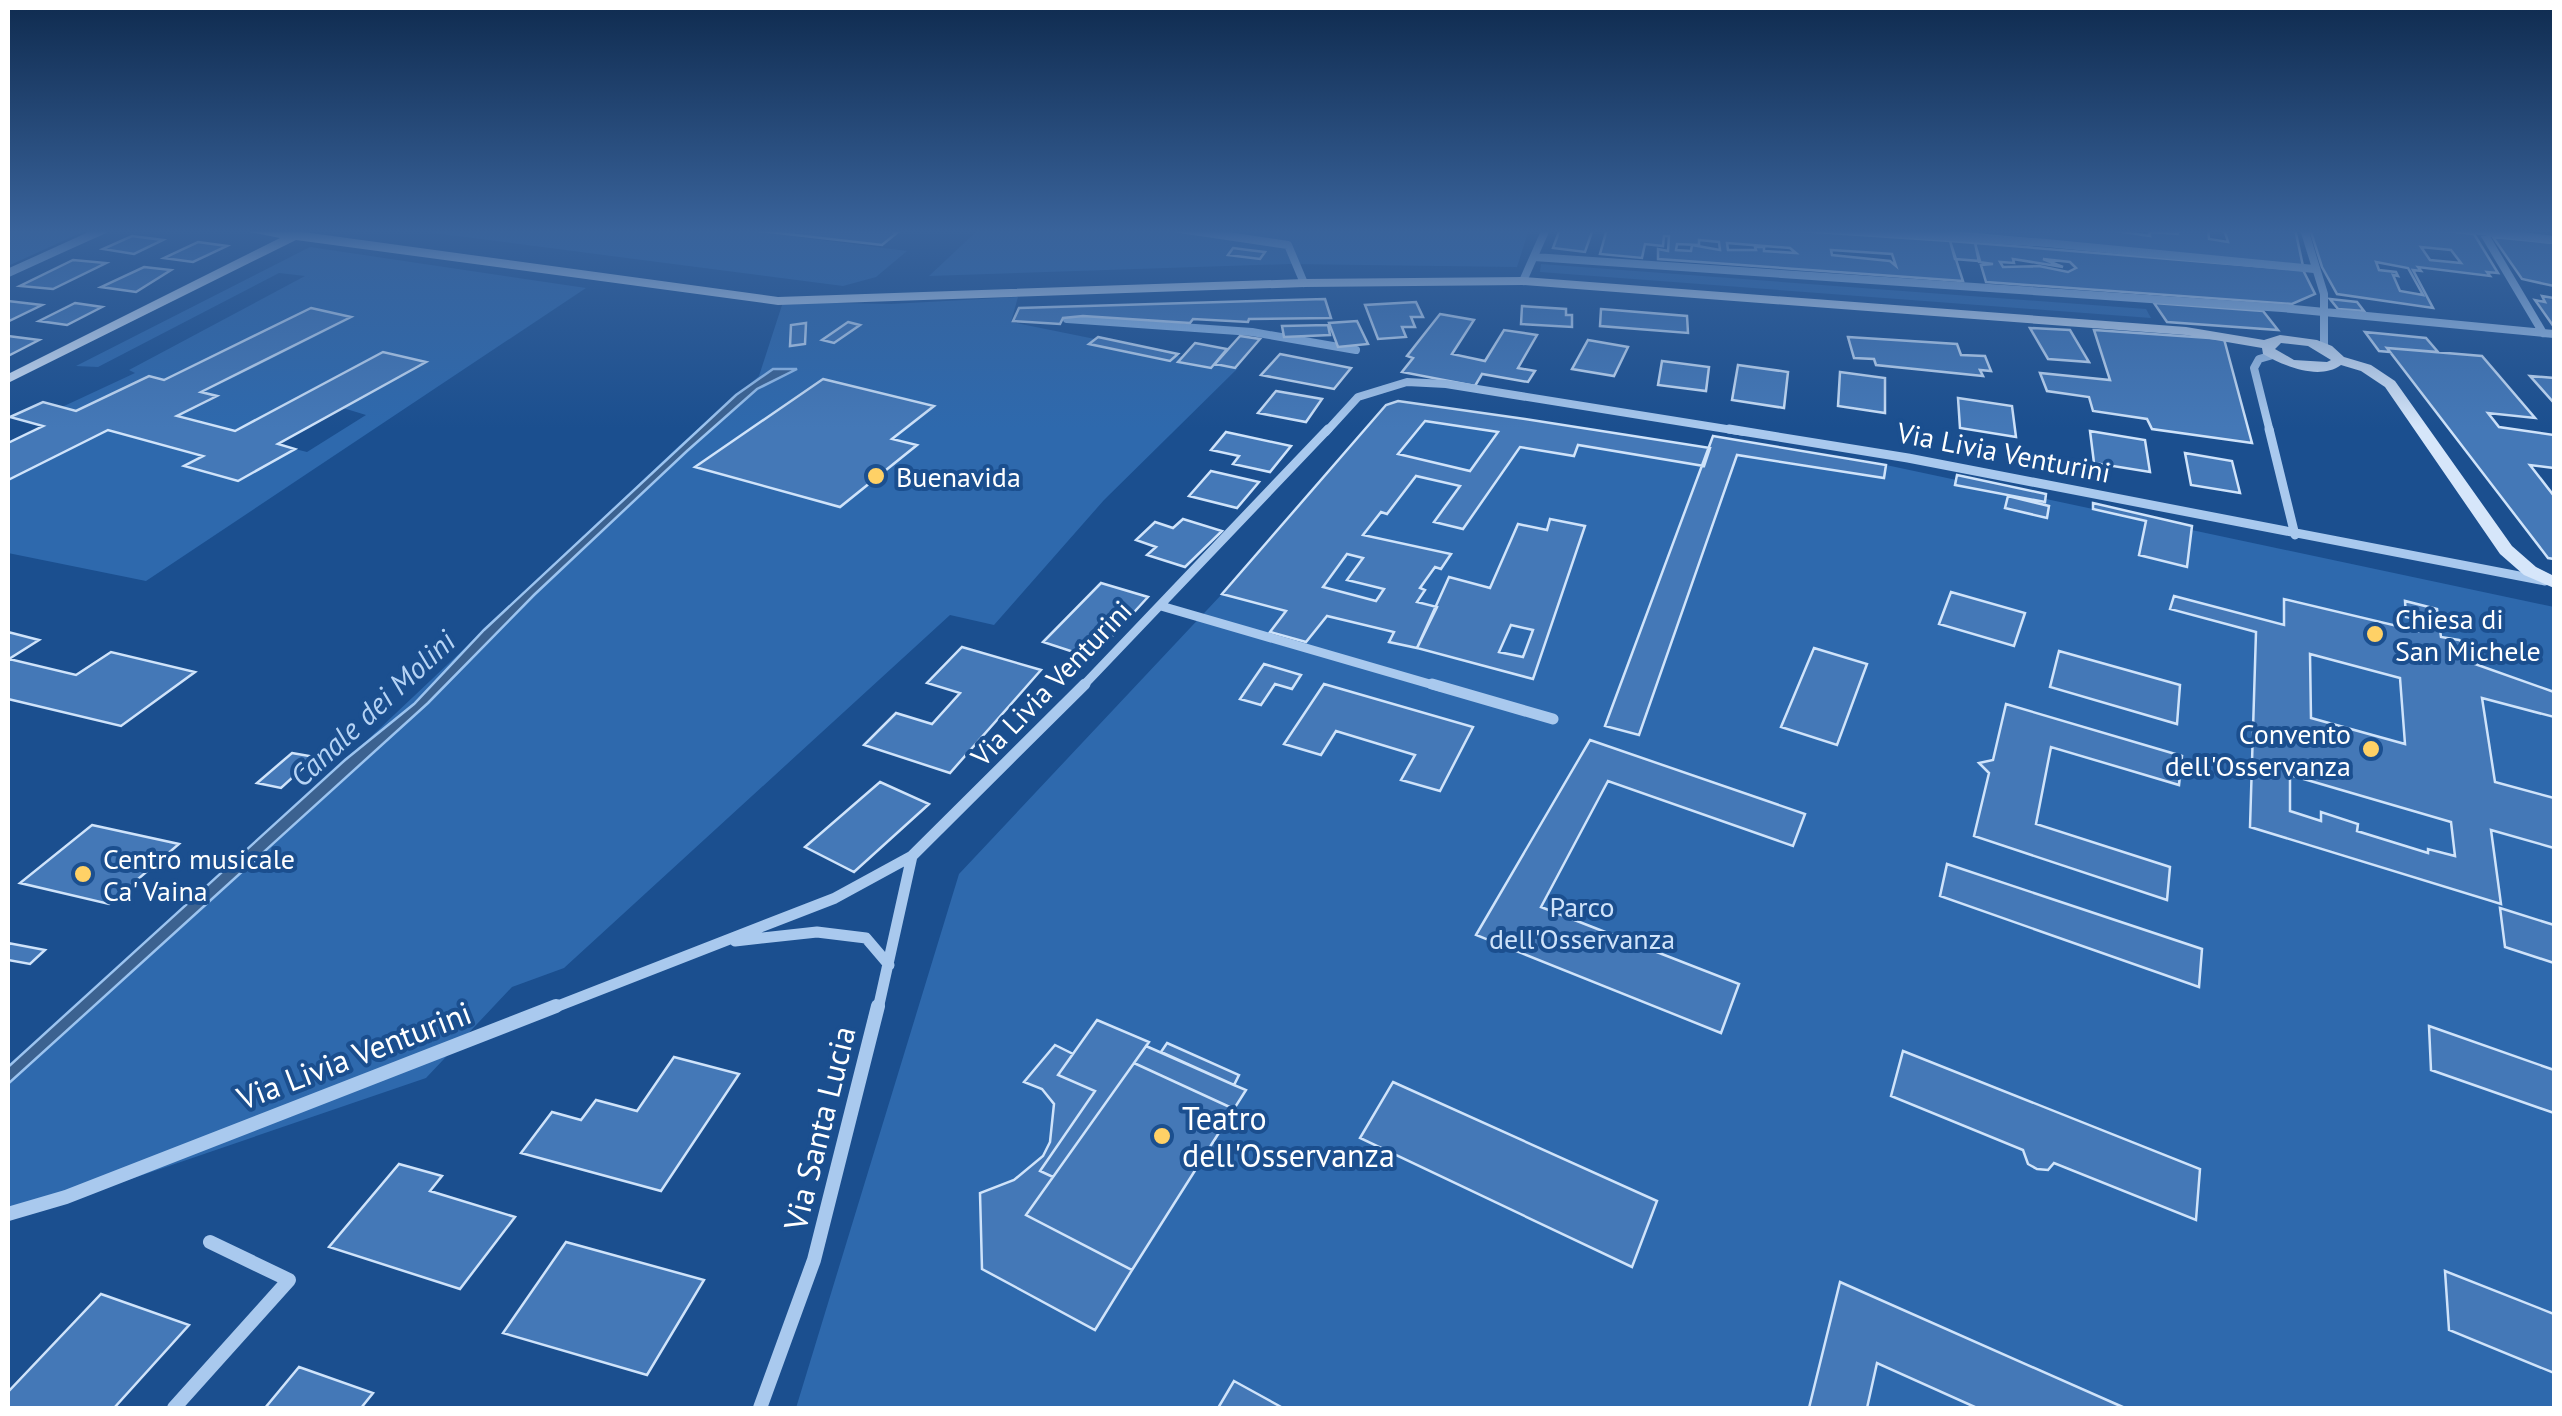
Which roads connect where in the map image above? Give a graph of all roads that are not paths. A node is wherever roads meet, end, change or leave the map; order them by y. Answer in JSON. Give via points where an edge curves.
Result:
{"nodes":[{"id":1,"x":176,"y":295,"type":"edge"},
{"id":2,"x":733,"y":295,"type":"edge"},
{"id":3,"x":922,"y":295,"type":"edge"},
{"id":4,"x":1715,"y":295,"type":"edge"},
{"id":5,"x":2090,"y":295,"type":"edge"},
{"id":6,"x":2324,"y":295,"type":"edge"},
{"id":7,"x":2521,"y":295,"type":"edge"},
{"id":8,"x":2322,"y":311,"type":"junction"},
{"id":9,"x":2544,"y":333,"type":"junction"},
{"id":10,"x":2554,"y":334,"type":"edge"},
{"id":11,"x":2324,"y":347,"type":"junction"},
{"id":12,"x":2270,"y":350,"type":"junction"},
{"id":13,"x":2339,"y":360,"type":"junction"},
{"id":14,"x":8,"y":379,"type":"edge"},
{"id":15,"x":2295,"y":535,"type":"junction"},
{"id":16,"x":2553,"y":582,"type":"edge"},
{"id":17,"x":1162,"y":606,"type":"junction"},
{"id":18,"x":1552,"y":719,"type":"dead end"},
{"id":19,"x":912,"y":856,"type":"junction"},
{"id":20,"x":719,"y":943,"type":"junction"},
{"id":21,"x":889,"y":965,"type":"junction"},
{"id":22,"x":8,"y":1214,"type":"edge"},
{"id":23,"x":210,"y":1242,"type":"dead end"},
{"id":24,"x":174,"y":1408,"type":"edge"},
{"id":25,"x":760,"y":1408,"type":"edge"}],
"edges":[{"from":1,"to":14,"type":"street"},
{"from":2,"to":3,"type":"street"},
{"from":4,"to":12,"type":"street","via":[[2186,332]]},
{"from":5,"to":8,"type":"street"},
{"from":6,"to":8,"type":"street"},
{"from":7,"to":9,"type":"street"},
{"from":8,"to":9,"type":"street"},
{"from":8,"to":11,"type":"street"},
{"from":9,"to":10,"type":"street"},
{"from":11,"to":12,"type":"street","via":[[2280,339]]},
{"from":11,"to":13,"type":"street"},
{"from":12,"to":13,"type":"street","via":[[2310,368]]},
{"from":12,"to":15,"type":"street","via":[[2254,368]]},
{"from":13,"to":16,"type":"street","via":[[2390,384],[2506,550]]},
{"from":15,"to":16,"type":"street","name":"Via Livia Venturini"},
{"from":15,"to":17,"type":"street","name":"Via Livia Venturini","via":[[1921,460],[1448,382],[1407,382],[1358,396]]},
{"from":17,"to":18,"type":"street","name":"Via Livia Venturini"},
{"from":17,"to":19,"type":"street","name":"Via Livia Venturini"},
{"from":19,"to":20,"type":"street","name":"Via Livia Venturini","via":[[835,898]]},
{"from":19,"to":21,"type":"street","name":"Via Santa Lucia"},
{"from":20,"to":21,"type":"street","name":"Via Livia Venturini","via":[[817,932],[866,938]]},
{"from":20,"to":22,"type":"street","name":"Via Livia Venturini"},
{"from":21,"to":25,"type":"street","name":"Via Santa Lucia","via":[[814,1260]]},
{"from":23,"to":24,"type":"street","via":[[289,1280]]}]}
